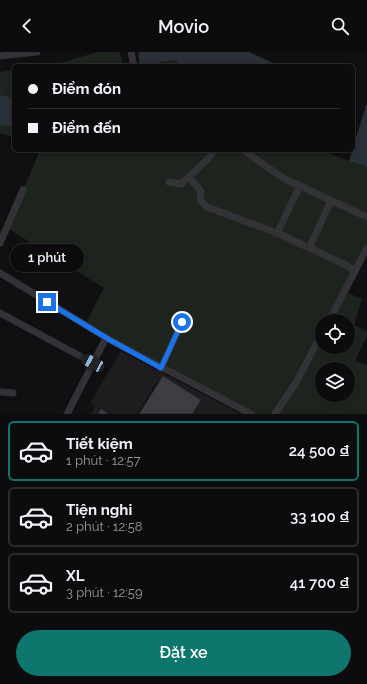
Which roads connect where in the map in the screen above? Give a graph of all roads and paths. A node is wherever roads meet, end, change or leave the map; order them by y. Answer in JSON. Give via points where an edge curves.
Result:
{"nodes":[{"id":1,"x":38,"y":52,"type":"edge"},
{"id":2,"x":131,"y":52,"type":"edge"},
{"id":3,"x":0,"y":56,"type":"edge"},
{"id":4,"x":134,"y":64,"type":"edge"},
{"id":5,"x":213,"y":152,"type":"edge"},
{"id":6,"x":246,"y":152,"type":"edge"},
{"id":7,"x":189,"y":177,"type":"junction"},
{"id":8,"x":169,"y":182,"type":"dead end"},
{"id":9,"x":300,"y":186,"type":"junction"},
{"id":10,"x":23,"y":190,"type":"dead end"},
{"id":11,"x":331,"y":201,"type":"junction"},
{"id":12,"x":367,"y":218,"type":"edge"},
{"id":13,"x":276,"y":233,"type":"junction"},
{"id":14,"x":0,"y":243,"type":"edge"},
{"id":15,"x":309,"y":248,"type":"junction"},
{"id":16,"x":367,"y":248,"type":"edge"},
{"id":17,"x":355,"y":271,"type":"junction"},
{"id":18,"x":0,"y":274,"type":"edge"},
{"id":19,"x":0,"y":313,"type":"edge"},
{"id":20,"x":332,"y":314,"type":"edge"},
{"id":21,"x":182,"y":322,"type":"dead end"},
{"id":22,"x":106,"y":338,"type":"junction"},
{"id":23,"x":315,"y":346,"type":"edge"},
{"id":24,"x":93,"y":363,"type":"junction"},
{"id":25,"x":161,"y":368,"type":"junction"},
{"id":26,"x":0,"y":392,"type":"edge"},
{"id":27,"x":13,"y":392,"type":"dead end"},
{"id":28,"x":67,"y":414,"type":"edge"},
{"id":29,"x":251,"y":414,"type":"edge"},
{"id":30,"x":275,"y":414,"type":"edge"}],
"edges":[{"from":1,"to":3,"type":"street"},
{"from":2,"to":4,"type":"street"},
{"from":5,"to":7,"type":"street"},
{"from":6,"to":9,"type":"street","via":[[268,169]]},
{"from":7,"to":8,"type":"street","via":[[181,184]]},
{"from":7,"to":13,"type":"street","via":[[201,191],[200,200],[207,207]]},
{"from":9,"to":11,"type":"street"},
{"from":9,"to":13,"type":"street"},
{"from":10,"to":14,"type":"street"},
{"from":11,"to":12,"type":"street"},
{"from":11,"to":15,"type":"street"},
{"from":13,"to":15,"type":"street"},
{"from":15,"to":17,"type":"street"},
{"from":16,"to":17,"type":"street"},
{"from":17,"to":20,"type":"street"},
{"from":18,"to":22,"type":"street"},
{"from":19,"to":24,"type":"street"},
{"from":21,"to":25,"type":"street"},
{"from":22,"to":24,"type":"street"},
{"from":22,"to":25,"type":"street"},
{"from":23,"to":30,"type":"street"},
{"from":24,"to":28,"type":"street"},
{"from":25,"to":29,"type":"street"},
{"from":26,"to":27,"type":"street"}]}
